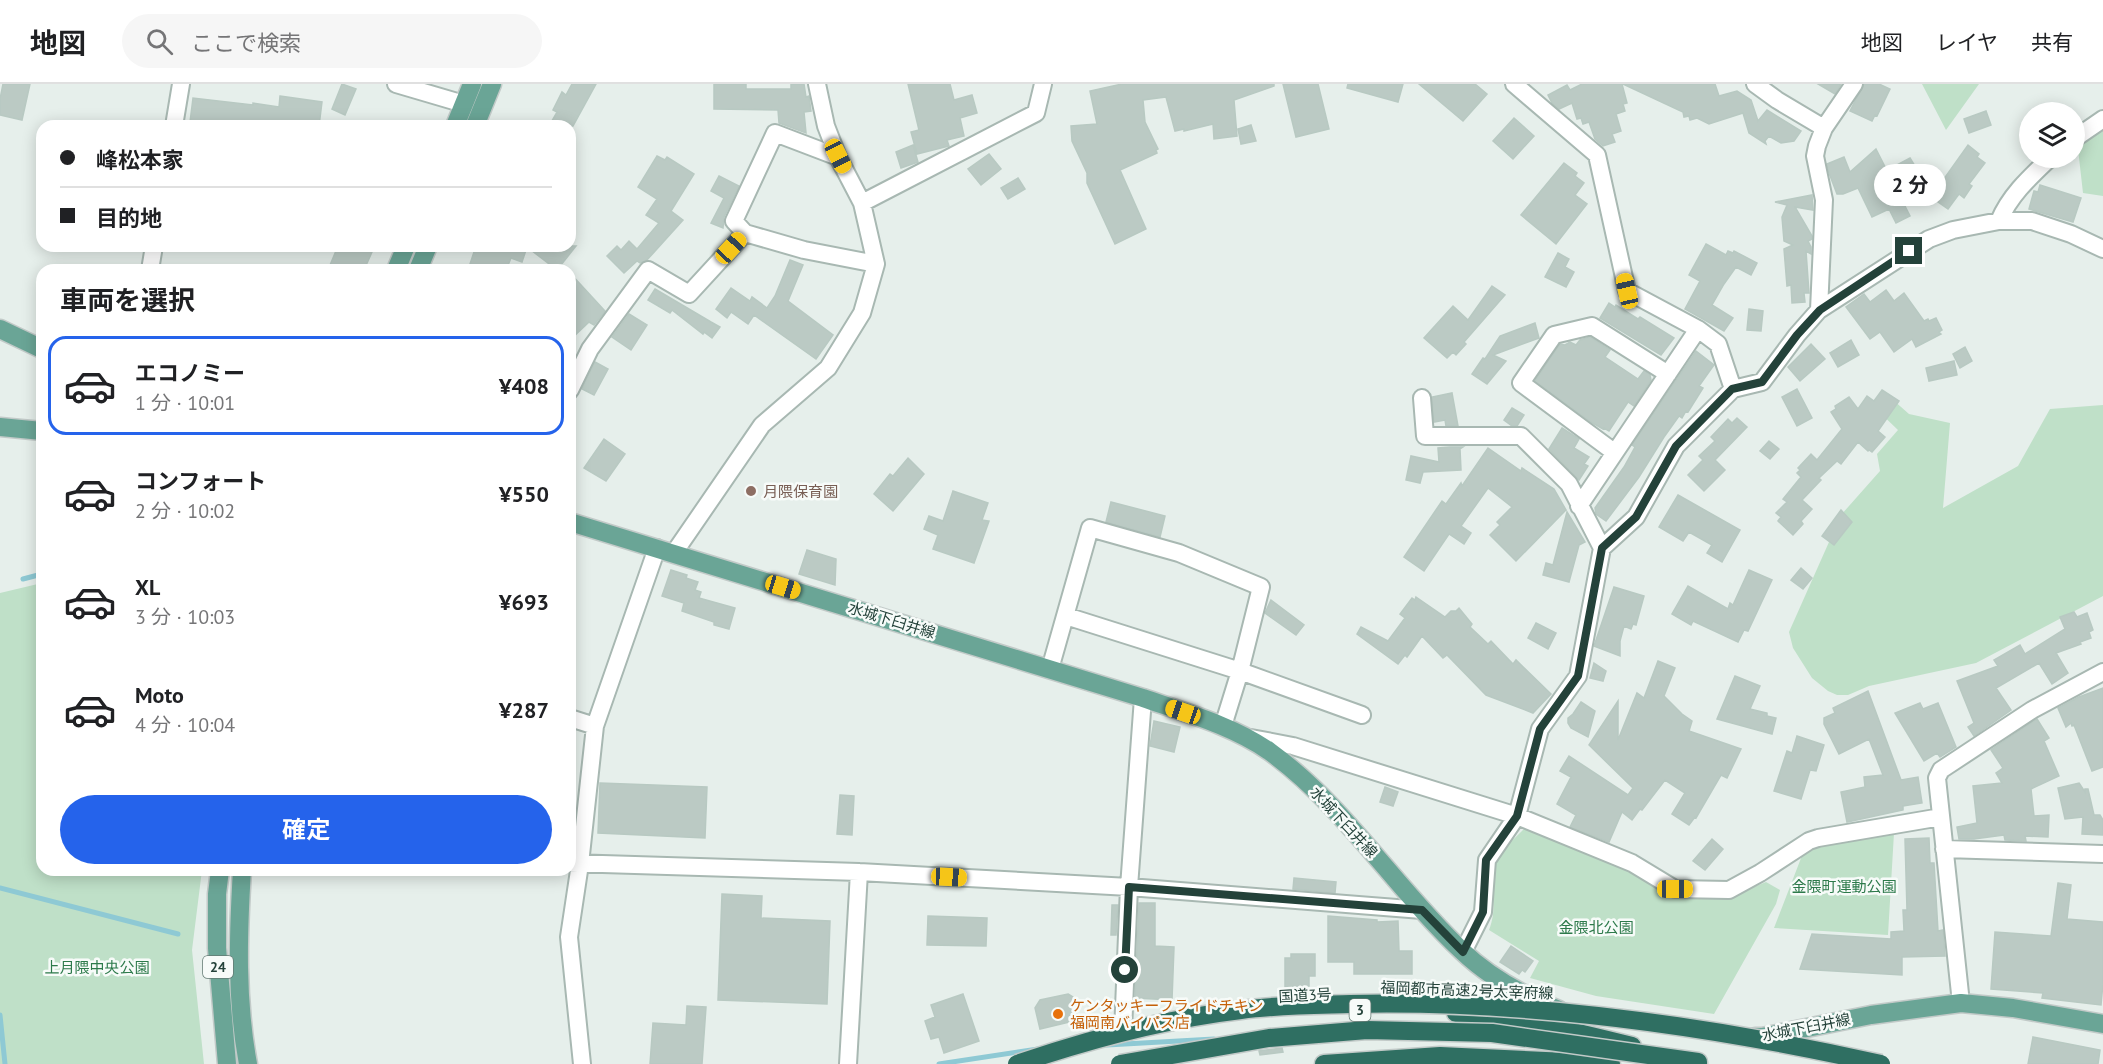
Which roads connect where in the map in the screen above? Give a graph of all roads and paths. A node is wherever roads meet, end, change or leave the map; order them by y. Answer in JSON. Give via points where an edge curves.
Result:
{"nodes":[{"id":1,"x":182,"y":84,"type":"edge"},
{"id":2,"x":396,"y":84,"type":"edge"},
{"id":3,"x":472,"y":84,"type":"edge"},
{"id":4,"x":492,"y":84,"type":"edge"},
{"id":5,"x":817,"y":84,"type":"edge"},
{"id":6,"x":1043,"y":84,"type":"edge"},
{"id":7,"x":1755,"y":84,"type":"edge"},
{"id":8,"x":1854,"y":84,"type":"edge"},
{"id":9,"x":1524,"y":86,"type":"edge"},
{"id":10,"x":464,"y":104,"type":"junction"},
{"id":11,"x":2103,"y":119,"type":"edge"},
{"id":12,"x":175,"y":120,"type":"edge"},
{"id":13,"x":457,"y":120,"type":"edge"},
{"id":14,"x":477,"y":120,"type":"edge"},
{"id":15,"x":1824,"y":128,"type":"junction"},
{"id":16,"x":2085,"y":132,"type":"edge"},
{"id":17,"x":838,"y":156,"type":"junction"},
{"id":18,"x":2039,"y":168,"type":"edge"},
{"id":19,"x":862,"y":204,"type":"junction"},
{"id":20,"x":1999,"y":221,"type":"junction"},
{"id":21,"x":745,"y":233,"type":"junction"},
{"id":22,"x":2103,"y":249,"type":"edge"},
{"id":23,"x":876,"y":264,"type":"junction"},
{"id":24,"x":1820,"y":310,"type":"junction"},
{"id":25,"x":0,"y":329,"type":"edge"},
{"id":26,"x":1698,"y":329,"type":"junction"},
{"id":27,"x":36,"y":346,"type":"edge"},
{"id":28,"x":1668,"y":374,"type":"junction"},
{"id":29,"x":576,"y":378,"type":"edge"},
{"id":30,"x":1732,"y":389,"type":"junction"},
{"id":31,"x":1422,"y":398,"type":"dead end"},
{"id":32,"x":0,"y":427,"type":"edge"},
{"id":33,"x":36,"y":430,"type":"edge"},
{"id":34,"x":1614,"y":452,"type":"junction"},
{"id":35,"x":1579,"y":506,"type":"junction"},
{"id":36,"x":576,"y":524,"type":"edge"},
{"id":37,"x":1602,"y":548,"type":"junction"},
{"id":38,"x":666,"y":550,"type":"junction"},
{"id":39,"x":1066,"y":616,"type":"junction"},
{"id":40,"x":1050,"y":669,"type":"junction"},
{"id":41,"x":1240,"y":671,"type":"junction"},
{"id":42,"x":2103,"y":672,"type":"edge"},
{"id":43,"x":1143,"y":698,"type":"junction"},
{"id":44,"x":1362,"y":715,"type":"dead end"},
{"id":45,"x":576,"y":720,"type":"edge"},
{"id":46,"x":595,"y":726,"type":"junction"},
{"id":47,"x":1223,"y":726,"type":"junction"},
{"id":48,"x":1246,"y":737,"type":"junction"},
{"id":49,"x":1517,"y":816,"type":"junction"},
{"id":50,"x":1941,"y":817,"type":"junction"},
{"id":51,"x":1944,"y":849,"type":"junction"},
{"id":52,"x":2103,"y":854,"type":"edge"},
{"id":53,"x":576,"y":857,"type":"edge"},
{"id":54,"x":576,"y":864,"type":"edge"},
{"id":55,"x":859,"y":872,"type":"junction"},
{"id":56,"x":219,"y":876,"type":"edge"},
{"id":57,"x":242,"y":876,"type":"edge"},
{"id":58,"x":574,"y":876,"type":"edge"},
{"id":59,"x":1129,"y":887,"type":"junction"},
{"id":60,"x":1422,"y":910,"type":"junction"},
{"id":61,"x":1463,"y":952,"type":"junction"},
{"id":62,"x":1961,"y":1003,"type":"junction"},
{"id":63,"x":2103,"y":1024,"type":"edge"},
{"id":64,"x":1123,"y":1032,"type":"junction"},
{"id":65,"x":227,"y":1064,"type":"edge"},
{"id":66,"x":248,"y":1064,"type":"edge"},
{"id":67,"x":582,"y":1064,"type":"edge"},
{"id":68,"x":848,"y":1064,"type":"edge"},
{"id":69,"x":1018,"y":1064,"type":"edge"},
{"id":70,"x":1120,"y":1064,"type":"edge"},
{"id":71,"x":1324,"y":1064,"type":"edge"},
{"id":72,"x":1611,"y":1064,"type":"edge"},
{"id":73,"x":1700,"y":1064,"type":"edge"},
{"id":74,"x":1881,"y":1064,"type":"edge"}],
"edges":[{"from":1,"to":12,"type":"street"},
{"from":2,"to":10,"type":"street"},
{"from":3,"to":10,"type":"main road"},
{"from":4,"to":14,"type":"main road"},
{"from":5,"to":17,"type":"street","via":[[826,126]]},
{"from":6,"to":19,"type":"street","via":[[1036,113]]},
{"from":7,"to":15,"type":"street"},
{"from":8,"to":15,"type":"street"},
{"from":9,"to":26,"type":"street","via":[[1597,155],[1627,291]]},
{"from":10,"to":13,"type":"main road"},
{"from":11,"to":16,"type":"street"},
{"from":15,"to":24,"type":"street","via":[[1815,156],[1824,200]]},
{"from":17,"to":19,"type":"street"},
{"from":17,"to":21,"type":"street","via":[[775,133],[734,221]]},
{"from":18,"to":20,"type":"street","via":[[2006,205]]},
{"from":19,"to":23,"type":"street"},
{"from":20,"to":22,"type":"street","via":[[2032,221]]},
{"from":20,"to":24,"type":"street","via":[[1929,239]]},
{"from":21,"to":23,"type":"street"},
{"from":21,"to":29,"type":"street","via":[[689,294],[648,270],[590,349]]},
{"from":23,"to":38,"type":"street","via":[[862,313],[828,368],[762,425]]},
{"from":24,"to":30,"type":"street","via":[[1762,382]]},
{"from":25,"to":27,"type":"main road"},
{"from":26,"to":28,"type":"street"},
{"from":26,"to":30,"type":"street","via":[[1718,344]]},
{"from":28,"to":34,"type":"street"},
{"from":28,"to":34,"type":"street","via":[[1592,326],[1554,335],[1521,383]]},
{"from":30,"to":37,"type":"street","via":[[1676,446],[1636,517]]},
{"from":31,"to":35,"type":"street","via":[[1425,436],[1521,436],[1569,484]]},
{"from":32,"to":33,"type":"main road"},
{"from":34,"to":35,"type":"street"},
{"from":35,"to":37,"type":"street"},
{"from":36,"to":38,"type":"main road","name":"水城下臼井線"},
{"from":37,"to":49,"type":"street","via":[[1578,676],[1540,729]]},
{"from":38,"to":40,"type":"main road","name":"水城下臼井線"},
{"from":38,"to":46,"type":"street"},
{"from":39,"to":40,"type":"street"},
{"from":39,"to":41,"type":"street"},
{"from":39,"to":41,"type":"street","via":[[1090,528],[1179,553],[1261,587]]},
{"from":40,"to":43,"type":"main road","name":"水城下臼井線"},
{"from":41,"to":44,"type":"street"},
{"from":41,"to":47,"type":"street"},
{"from":42,"to":50,"type":"street","via":[[2032,710],[1941,770],[1937,784]]},
{"from":43,"to":47,"type":"main road","name":"水城下臼井線"},
{"from":43,"to":59,"type":"street"},
{"from":45,"to":46,"type":"street"},
{"from":46,"to":53,"type":"street"},
{"from":47,"to":48,"type":"main road","name":"水城下臼井線"},
{"from":48,"to":49,"type":"street","via":[[1293,746]]},
{"from":48,"to":60,"type":"main road","name":"水城下臼井線","via":[[1310,784]]},
{"from":49,"to":50,"type":"street","via":[[1632,863],[1675,889],[1729,890],[1809,841]]},
{"from":49,"to":61,"type":"street","via":[[1486,860],[1483,912]]},
{"from":50,"to":51,"type":"street"},
{"from":51,"to":52,"type":"street"},
{"from":51,"to":62,"type":"street"},
{"from":54,"to":55,"type":"street"},
{"from":55,"to":59,"type":"street"},
{"from":55,"to":68,"type":"street"},
{"from":56,"to":65,"type":"main road","number":"24","via":[[217,948]]},
{"from":57,"to":66,"type":"main road","number":"24","via":[[238,948]]},
{"from":58,"to":67,"type":"street","via":[[569,937]]},
{"from":59,"to":60,"type":"street"},
{"from":59,"to":64,"type":"street"},
{"from":60,"to":61,"type":"main road","name":"水城下臼井線"},
{"from":61,"to":62,"type":"main road","name":"水城下臼井線","via":[[1493,976],[1571,1016],[1686,1035],[1762,1037],[1871,1015]]},
{"from":62,"to":63,"type":"main road","name":"水城下臼井線"},
{"from":64,"to":69,"type":"highway","name":"国道3号","number":"3"},
{"from":64,"to":73,"type":"highway","name":"国道3号","number":"3","via":[[1179,1020],[1397,1008],[1499,1017],[1573,1031]]},
{"from":69,"to":74,"type":"highway","name":"福岡都市高速2号太宰府線","bridge":true,"via":[[1177,1019],[1309,1005],[1414,1003],[1518,1007],[1722,1032]]},
{"from":70,"to":73,"type":"highway","bridge":true,"via":[[1269,1038],[1367,1030],[1492,1033]]},
{"from":71,"to":72,"type":"highway","via":[[1440,1056]]}]}
